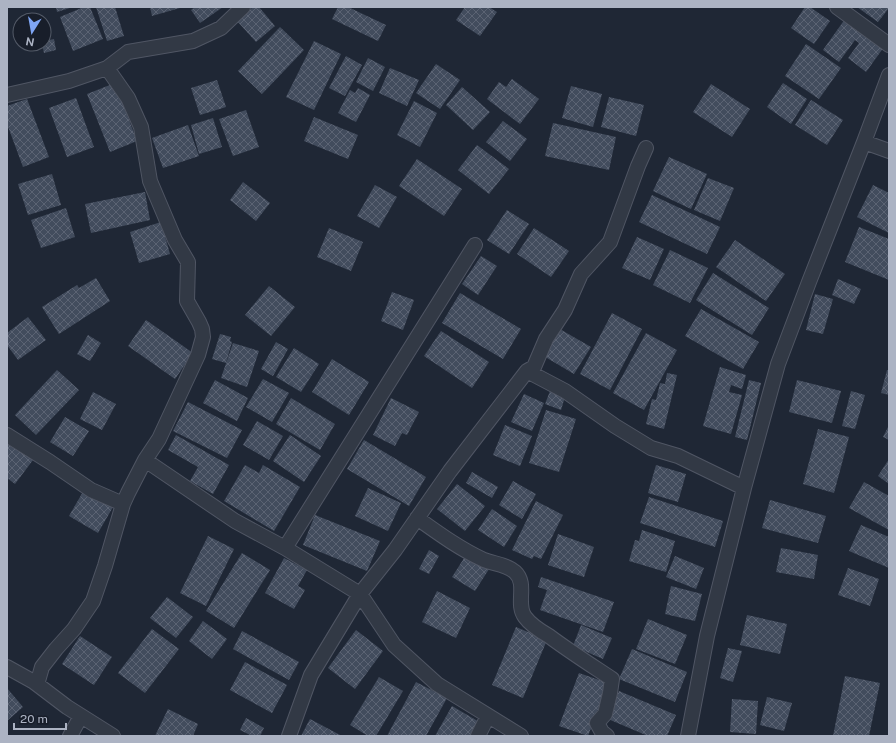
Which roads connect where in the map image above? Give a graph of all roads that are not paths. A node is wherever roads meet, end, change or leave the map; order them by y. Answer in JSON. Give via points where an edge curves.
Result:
{"nodes":[{"id":1,"x":243,"y":7,"type":"edge"},
{"id":2,"x":837,"y":7,"type":"edge"},
{"id":3,"x":889,"y":45,"type":"edge"},
{"id":4,"x":107,"y":68,"type":"junction"},
{"id":5,"x":889,"y":75,"type":"edge"},
{"id":6,"x":7,"y":95,"type":"edge"},
{"id":7,"x":864,"y":142,"type":"junction"},
{"id":8,"x":646,"y":148,"type":"dead end"},
{"id":9,"x":889,"y":151,"type":"edge"},
{"id":10,"x":475,"y":245,"type":"dead end"},
{"id":11,"x":527,"y":371,"type":"junction"},
{"id":12,"x":7,"y":435,"type":"edge"},
{"id":13,"x":145,"y":460,"type":"junction"},
{"id":14,"x":744,"y":488,"type":"junction"},
{"id":15,"x":123,"y":504,"type":"junction"},
{"id":16,"x":417,"y":518,"type":"junction"},
{"id":17,"x":285,"y":548,"type":"junction"},
{"id":18,"x":360,"y":594,"type":"junction"},
{"id":19,"x":7,"y":667,"type":"edge"},
{"id":20,"x":34,"y":682,"type":"junction"},
{"id":21,"x":81,"y":716,"type":"junction"},
{"id":22,"x":488,"y":716,"type":"junction"},
{"id":23,"x":70,"y":736,"type":"edge"},
{"id":24,"x":113,"y":736,"type":"edge"},
{"id":25,"x":289,"y":736,"type":"edge"},
{"id":26,"x":478,"y":736,"type":"edge"},
{"id":27,"x":521,"y":736,"type":"edge"},
{"id":28,"x":607,"y":736,"type":"edge"},
{"id":29,"x":688,"y":736,"type":"edge"}],
"edges":[{"from":1,"to":4,"type":"street","via":[[221,28],[193,41],[128,52]]},
{"from":2,"to":3,"type":"street"},
{"from":4,"to":6,"type":"street","via":[[70,81]]},
{"from":4,"to":13,"type":"street","via":[[128,98],[141,127],[150,181],[175,240],[188,262],[188,301],[202,329],[203,337],[198,355],[159,439]]},
{"from":5,"to":7,"type":"street"},
{"from":7,"to":9,"type":"street"},
{"from":7,"to":14,"type":"street","via":[[778,364]]},
{"from":8,"to":11,"type":"street","via":[[610,242],[581,274],[565,310],[546,339],[534,368]]},
{"from":10,"to":17,"type":"street"},
{"from":11,"to":14,"type":"street","via":[[565,392],[651,448],[678,456]]},
{"from":11,"to":16,"type":"street"},
{"from":12,"to":15,"type":"street","via":[[91,490]]},
{"from":13,"to":15,"type":"street"},
{"from":13,"to":17,"type":"street","via":[[235,521]]},
{"from":14,"to":29,"type":"street","via":[[707,636]]},
{"from":15,"to":20,"type":"street","via":[[93,601],[42,668],[38,681]]},
{"from":16,"to":18,"type":"street"},
{"from":16,"to":28,"type":"street","via":[[466,550],[515,572],[521,581],[521,608],[525,618],[612,679],[605,714],[597,723]]},
{"from":17,"to":18,"type":"street"},
{"from":18,"to":22,"type":"street","via":[[394,645],[437,684]]},
{"from":18,"to":25,"type":"street","via":[[311,675]]},
{"from":19,"to":20,"type":"street"},
{"from":20,"to":21,"type":"street"},
{"from":21,"to":23,"type":"street"},
{"from":21,"to":24,"type":"street"},
{"from":22,"to":26,"type":"street"},
{"from":22,"to":27,"type":"street"}]}
